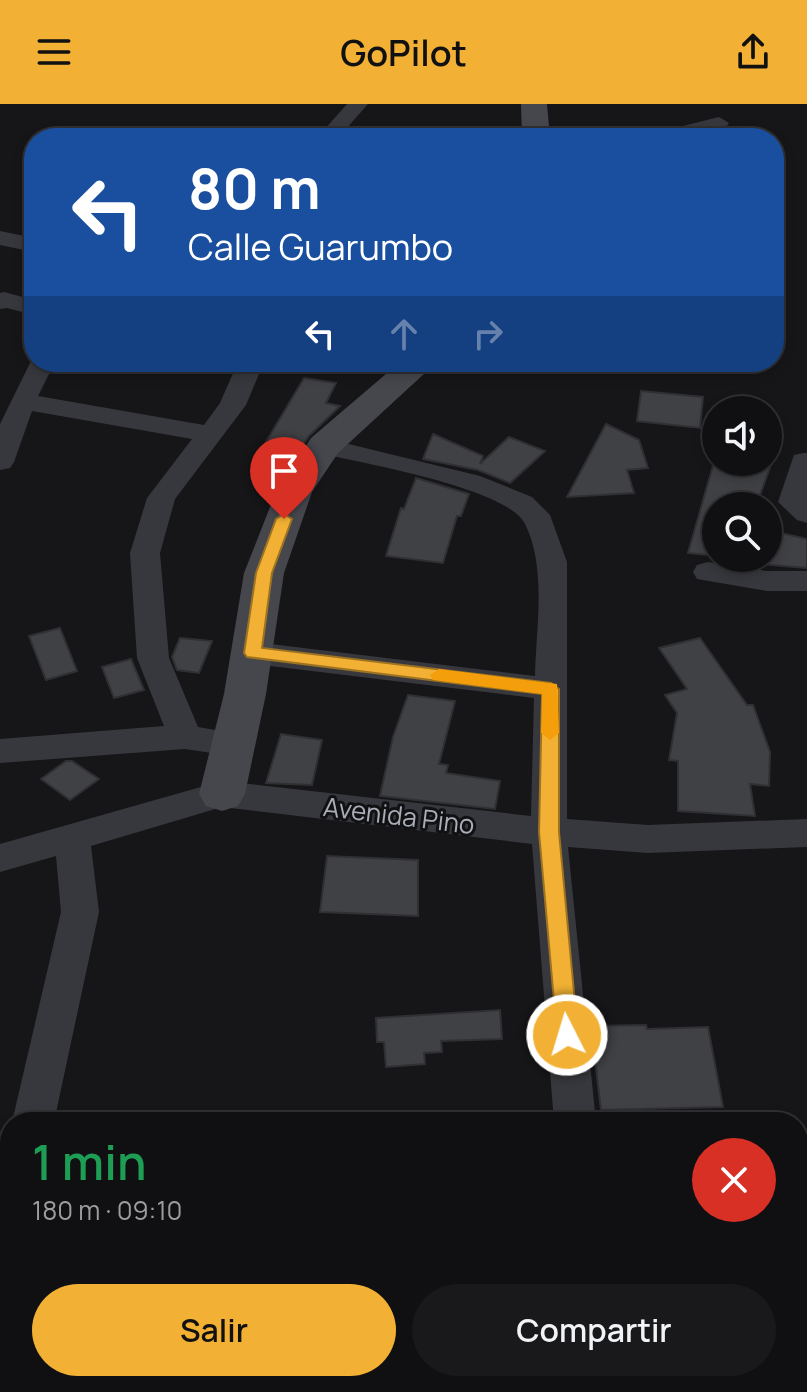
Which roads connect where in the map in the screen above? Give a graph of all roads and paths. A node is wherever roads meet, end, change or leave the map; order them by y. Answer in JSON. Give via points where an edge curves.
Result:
{"nodes":[{"id":1,"x":358,"y":104,"type":"edge"},
{"id":2,"x":534,"y":104,"type":"edge"},
{"id":3,"x":719,"y":123,"type":"dead end"},
{"id":4,"x":336,"y":128,"type":"edge"},
{"id":5,"x":535,"y":128,"type":"edge"},
{"id":6,"x":699,"y":128,"type":"edge"},
{"id":7,"x":0,"y":238,"type":"edge"},
{"id":8,"x":24,"y":243,"type":"edge"},
{"id":9,"x":2,"y":300,"type":"edge"},
{"id":10,"x":24,"y":306,"type":"edge"},
{"id":11,"x":37,"y":372,"type":"edge"},
{"id":12,"x":247,"y":372,"type":"edge"},
{"id":13,"x":409,"y":372,"type":"edge"},
{"id":14,"x":22,"y":401,"type":"junction"},
{"id":15,"x":211,"y":434,"type":"junction"},
{"id":16,"x":324,"y":446,"type":"junction"},
{"id":17,"x":804,"y":461,"type":"dead end"},
{"id":18,"x":0,"y":462,"type":"edge"},
{"id":19,"x":807,"y":514,"type":"edge"},
{"id":20,"x":708,"y":572,"type":"dead end"},
{"id":21,"x":807,"y":581,"type":"edge"},
{"id":22,"x":253,"y":653,"type":"junction"},
{"id":23,"x":551,"y":689,"type":"junction"},
{"id":24,"x":185,"y":737,"type":"junction"},
{"id":25,"x":232,"y":744,"type":"junction"},
{"id":26,"x":0,"y":751,"type":"edge"},
{"id":27,"x":222,"y":794,"type":"junction"},
{"id":28,"x":549,"y":832,"type":"junction"},
{"id":29,"x":807,"y":833,"type":"edge"},
{"id":30,"x":72,"y":837,"type":"junction"},
{"id":31,"x":0,"y":858,"type":"edge"},
{"id":32,"x":35,"y":1112,"type":"edge"},
{"id":33,"x":574,"y":1112,"type":"edge"}],
"edges":[{"from":1,"to":4,"type":"street"},
{"from":2,"to":5,"type":"street"},
{"from":3,"to":6,"type":"street"},
{"from":7,"to":8,"type":"street"},
{"from":9,"to":10,"type":"street"},
{"from":11,"to":14,"type":"street"},
{"from":12,"to":15,"type":"street","via":[[233,405]]},
{"from":13,"to":16,"type":"street"},
{"from":14,"to":15,"type":"street"},
{"from":14,"to":18,"type":"street"},
{"from":15,"to":24,"type":"street","via":[[161,498],[145,553],[153,658]]},
{"from":16,"to":22,"type":"street","via":[[294,492],[264,573]]},
{"from":16,"to":23,"type":"street","via":[[507,495],[535,513],[552,562]]},
{"from":17,"to":19,"type":"street","via":[[792,502]]},
{"from":20,"to":21,"type":"street"},
{"from":22,"to":23,"type":"street"},
{"from":22,"to":25,"type":"street"},
{"from":23,"to":28,"type":"street"},
{"from":24,"to":25,"type":"street"},
{"from":24,"to":26,"type":"street"},
{"from":25,"to":27,"type":"street"},
{"from":27,"to":28,"type":"street","name":"Avenida Pino"},
{"from":27,"to":30,"type":"street","name":"Avenida Pino"},
{"from":28,"to":29,"type":"street","name":"Avenida Pino","via":[[648,839]]},
{"from":28,"to":33,"type":"street"},
{"from":30,"to":31,"type":"street","name":"Avenida Pino"},
{"from":30,"to":32,"type":"street","via":[[80,912]]}]}
